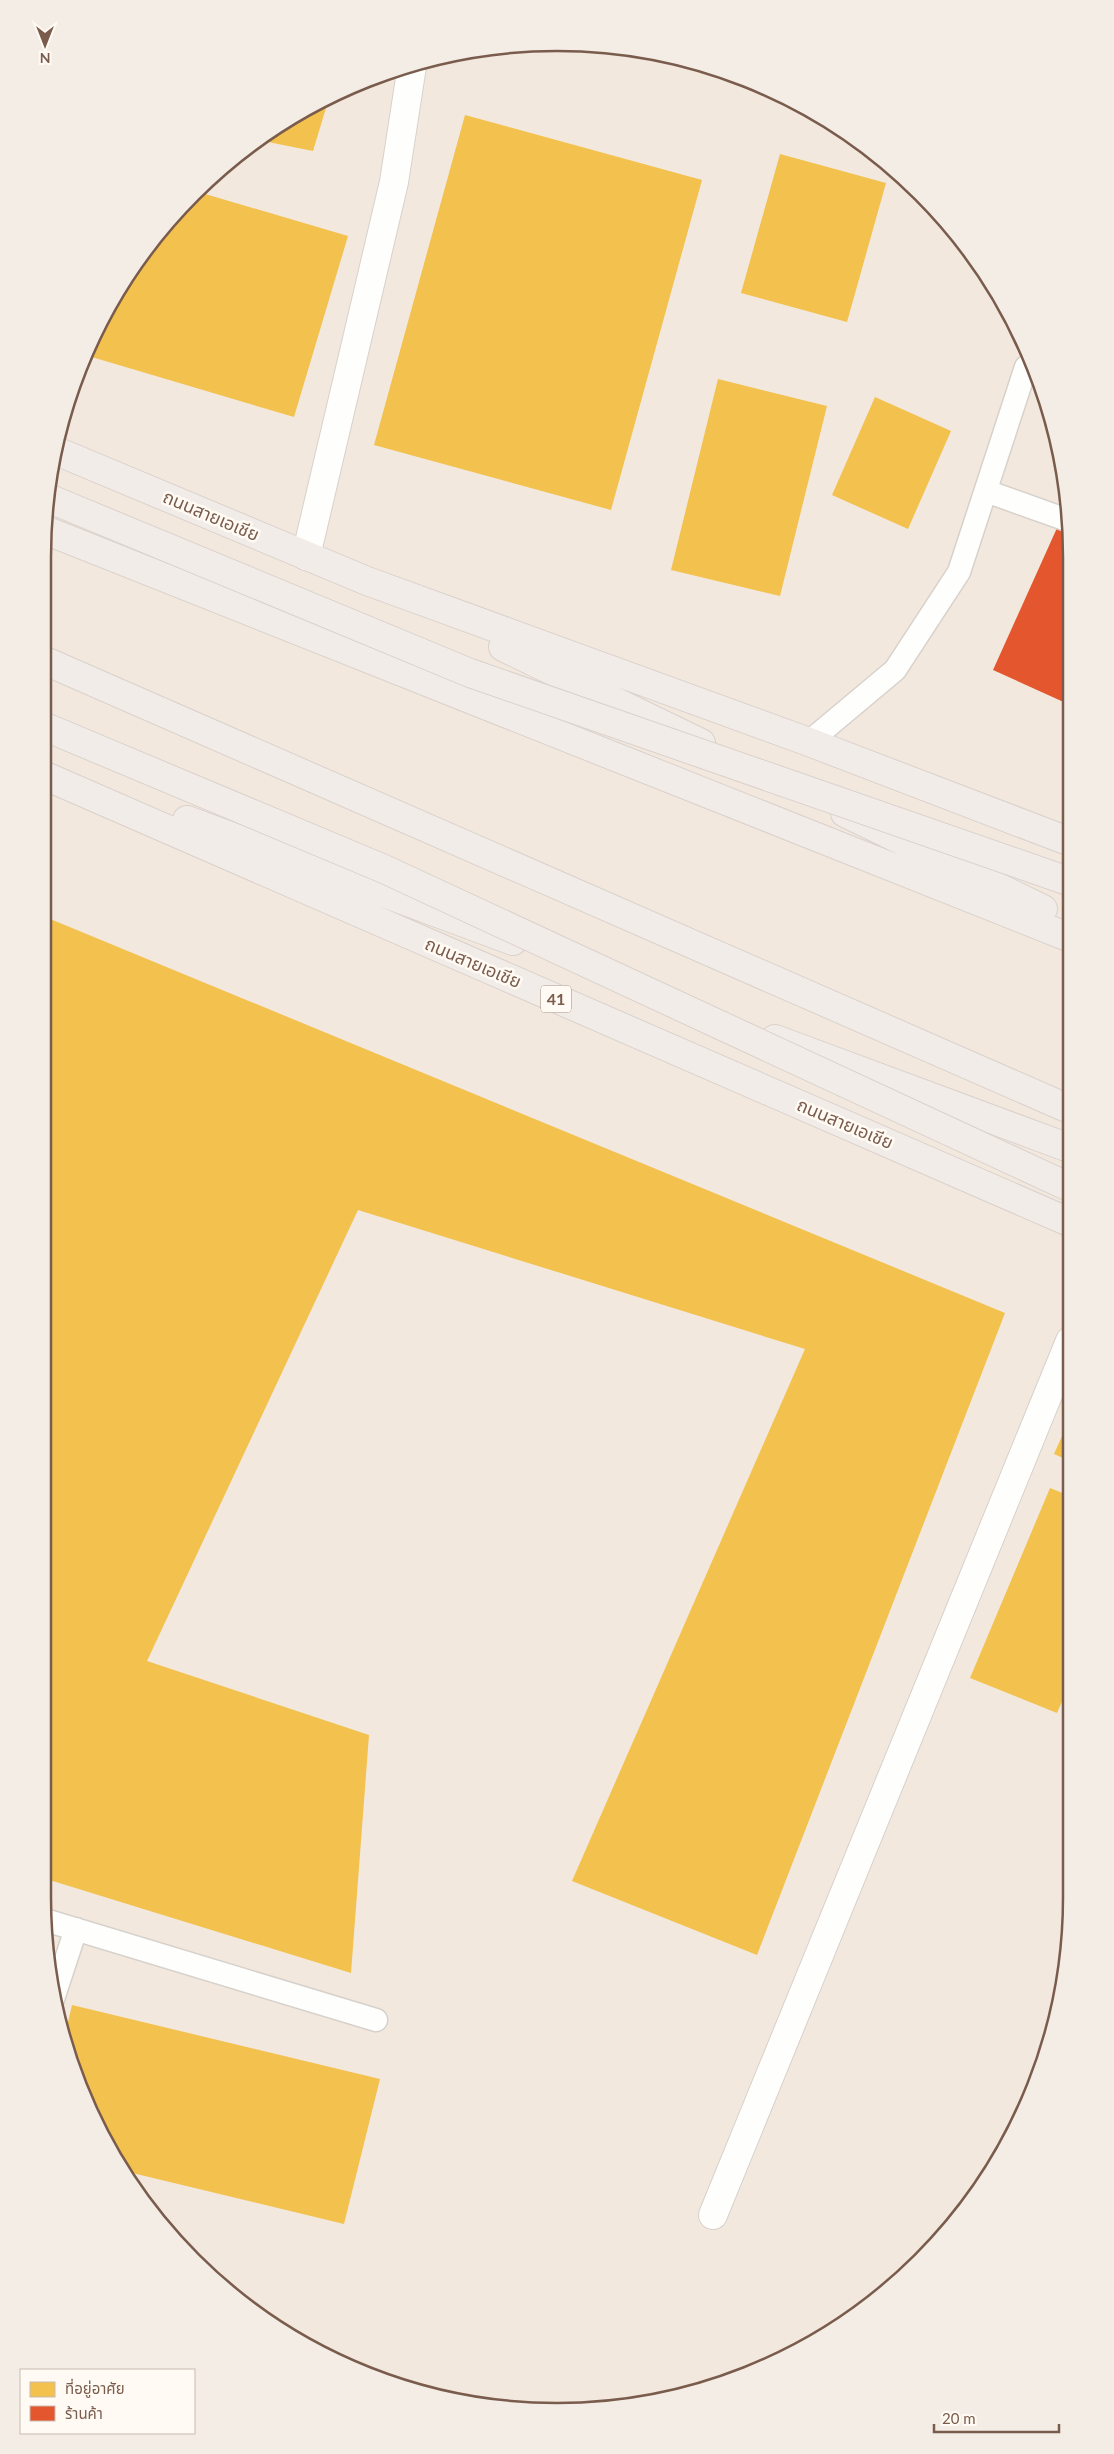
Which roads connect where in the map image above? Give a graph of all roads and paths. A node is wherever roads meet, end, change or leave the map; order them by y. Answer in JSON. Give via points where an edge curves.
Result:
{"nodes":[{"id":1,"x":411,"y":73,"type":"edge"},
{"id":2,"x":1026,"y":369,"type":"edge"},
{"id":3,"x":62,"y":453,"type":"edge"},
{"id":4,"x":986,"y":491,"type":"junction"},
{"id":5,"x":55,"y":501,"type":"edge"},
{"id":6,"x":1061,"y":518,"type":"edge"},
{"id":7,"x":52,"y":533,"type":"edge"},
{"id":8,"x":306,"y":556,"type":"junction"},
{"id":9,"x":367,"y":581,"type":"junction"},
{"id":10,"x":51,"y":664,"type":"edge"},
{"id":11,"x":51,"y":730,"type":"edge"},
{"id":12,"x":809,"y":742,"type":"junction"},
{"id":13,"x":51,"y":769,"type":"edge"},
{"id":14,"x":51,"y":779,"type":"edge"},
{"id":15,"x":1063,"y":839,"type":"edge"},
{"id":16,"x":1063,"y":879,"type":"edge"},
{"id":17,"x":1063,"y":920,"type":"edge"},
{"id":18,"x":1063,"y":935,"type":"edge"},
{"id":19,"x":1063,"y":1106,"type":"edge"},
{"id":20,"x":1063,"y":1146,"type":"edge"},
{"id":21,"x":1063,"y":1184,"type":"edge"},
{"id":22,"x":1063,"y":1219,"type":"edge"},
{"id":23,"x":1063,"y":1358,"type":"edge"},
{"id":24,"x":52,"y":1922,"type":"edge"},
{"id":25,"x":76,"y":1929,"type":"junction"},
{"id":26,"x":59,"y":1981,"type":"edge"},
{"id":27,"x":376,"y":2020,"type":"dead end"},
{"id":28,"x":713,"y":2215,"type":"dead end"}],
"edges":[{"from":1,"to":8,"type":"street","via":[[394,182]]},
{"from":2,"to":4,"type":"lane"},
{"from":3,"to":8,"type":"highway","name":"ถนนสายเอเชีย"},
{"from":4,"to":6,"type":"lane"},
{"from":4,"to":12,"type":"lane","via":[[959,572],[895,670]]},
{"from":5,"to":16,"type":"highway","bridge":true,"via":[[470,673]]},
{"from":7,"to":18,"type":"highway"},
{"from":8,"to":9,"type":"highway","name":"ถนนสายเอเชีย"},
{"from":9,"to":12,"type":"highway","name":"ถนนสายเอเชีย"},
{"from":9,"to":17,"type":"highway","name":"ถนนสายเอเชีย"},
{"from":10,"to":19,"type":"highway"},
{"from":11,"to":21,"type":"highway","bridge":true,"via":[[384,869]]},
{"from":12,"to":15,"type":"highway","name":"ถนนสายเอเชีย"},
{"from":13,"to":20,"type":"highway","name":"ถนนสายเอเชีย","number":"41"},
{"from":14,"to":22,"type":"highway","name":"ถนนสายเอเชีย","number":"41"},
{"from":23,"to":28,"type":"street"},
{"from":24,"to":25,"type":"lane"},
{"from":25,"to":26,"type":"lane"},
{"from":25,"to":27,"type":"lane"}]}
